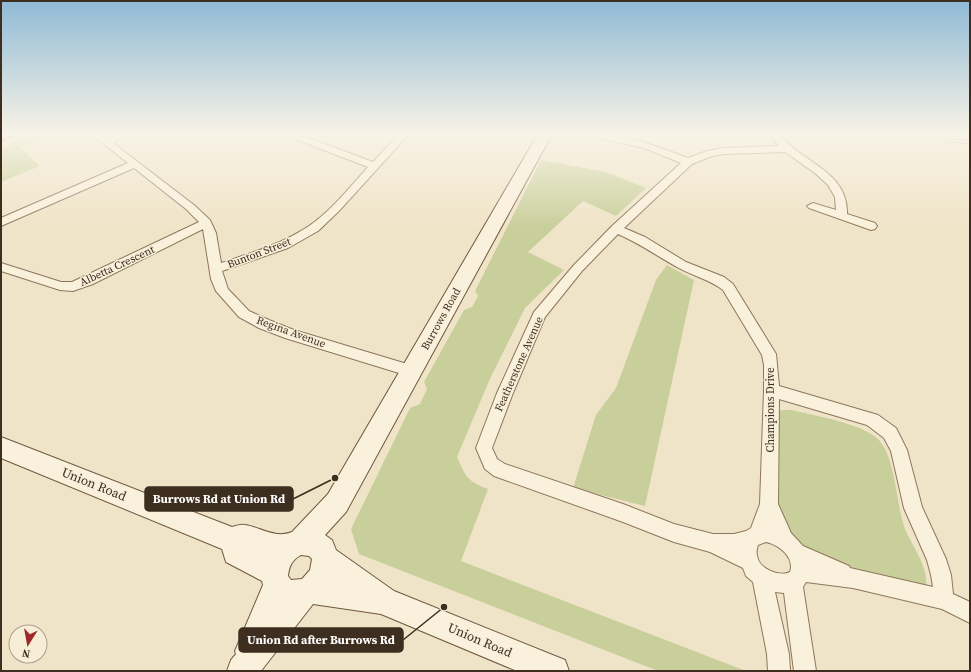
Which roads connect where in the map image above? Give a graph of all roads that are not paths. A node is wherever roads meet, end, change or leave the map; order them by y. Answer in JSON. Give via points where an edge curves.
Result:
{"nodes":[{"id":1,"x":132,"y":165,"type":"edge"},
{"id":2,"x":137,"y":165,"type":"edge"},
{"id":3,"x":527,"y":165,"type":"edge"},
{"id":4,"x":684,"y":165,"type":"edge"},
{"id":5,"x":811,"y":165,"type":"edge"},
{"id":6,"x":374,"y":166,"type":"edge"},
{"id":7,"x":814,"y":206,"type":"dead end"},
{"id":8,"x":841,"y":215,"type":"junction"},
{"id":9,"x":1,"y":222,"type":"edge"},
{"id":10,"x":206,"y":223,"type":"junction"},
{"id":11,"x":871,"y":226,"type":"dead end"},
{"id":12,"x":616,"y":229,"type":"junction"},
{"id":13,"x":1,"y":267,"type":"edge"},
{"id":14,"x":214,"y":269,"type":"junction"},
{"id":15,"x":412,"y":371,"type":"junction"},
{"id":16,"x":772,"y":390,"type":"junction"},
{"id":17,"x":1,"y":446,"type":"edge"},
{"id":18,"x":769,"y":504,"type":"junction"},
{"id":19,"x":754,"y":537,"type":"junction"},
{"id":20,"x":232,"y":540,"type":"junction"},
{"id":21,"x":712,"y":543,"type":"junction"},
{"id":22,"x":791,"y":546,"type":"junction"},
{"id":23,"x":310,"y":550,"type":"junction"},
{"id":24,"x":749,"y":561,"type":"junction"},
{"id":25,"x":762,"y":577,"type":"junction"},
{"id":26,"x":797,"y":577,"type":"junction"},
{"id":27,"x":853,"y":578,"type":"junction"},
{"id":28,"x":275,"y":579,"type":"junction"},
{"id":29,"x":307,"y":591,"type":"junction"},
{"id":30,"x":944,"y":600,"type":"junction"},
{"id":31,"x":384,"y":601,"type":"junction"},
{"id":32,"x":970,"y":613,"type":"edge"},
{"id":33,"x":242,"y":671,"type":"edge"},
{"id":34,"x":554,"y":671,"type":"edge"},
{"id":35,"x":778,"y":671,"type":"edge"},
{"id":36,"x":805,"y":671,"type":"edge"}],
"edges":[{"from":1,"to":9,"type":"street"},
{"from":2,"to":10,"type":"street","via":[[190,207]]},
{"from":3,"to":15,"type":"main road","name":"Burrows Road"},
{"from":4,"to":12,"type":"street","name":"Featherstone Avenue"},
{"from":5,"to":8,"type":"street","via":[[836,188],[842,199]]},
{"from":6,"to":14,"type":"street","name":"Bunton Street","via":[[314,228],[284,245]]},
{"from":7,"to":8,"type":"street"},
{"from":8,"to":11,"type":"street"},
{"from":10,"to":13,"type":"street","name":"Albetta Crescent","via":[[73,287],[60,286]]},
{"from":10,"to":14,"type":"street","name":"Regina Avenue","via":[[210,233]]},
{"from":12,"to":16,"type":"street","name":"Champions Drive","via":[[641,240],[682,265],[719,280],[728,287],[769,354],[772,365]]},
{"from":12,"to":21,"type":"street","name":"Featherstone Avenue","via":[[578,268],[539,315],[484,448],[491,464],[500,470],[674,533]]},
{"from":14,"to":15,"type":"street","name":"Regina Avenue","via":[[222,291],[244,314],[290,334]]},
{"from":15,"to":23,"type":"main road","name":"Burrows Road","via":[[337,503],[332,526]]},
{"from":16,"to":18,"type":"street","name":"Champions Drive"},
{"from":16,"to":30,"type":"street","via":[[872,420],[890,433],[899,450],[913,508],[941,575]]},
{"from":17,"to":20,"type":"main road","name":"Union Road"},
{"from":18,"to":19,"type":"street","name":"Champions Drive"},
{"from":18,"to":22,"type":"street","name":"Champions Drive"},
{"from":19,"to":21,"type":"street","name":"Featherstone Avenue","via":[[734,543]]},
{"from":19,"to":22,"type":"street","via":[[766,533],[776,535]]},
{"from":19,"to":24,"type":"street","via":[[747,553]]},
{"from":20,"to":23,"type":"main road","name":"Union Road","via":[[244,538],[266,546]]},
{"from":20,"to":28,"type":"main road","via":[[236,552]]},
{"from":21,"to":24,"type":"street","name":"Featherstone Avenue"},
{"from":22,"to":26,"type":"street","via":[[801,566]]},
{"from":22,"to":27,"type":"street"},
{"from":23,"to":28,"type":"main road","via":[[277,561]]},
{"from":23,"to":29,"type":"main road","via":[[323,576]]},
{"from":23,"to":31,"type":"main road","name":"Union Road"},
{"from":24,"to":25,"type":"street"},
{"from":25,"to":26,"type":"street","via":[[778,585],[786,585]]},
{"from":25,"to":35,"type":"street","via":[[778,654]]},
{"from":26,"to":27,"type":"street"},
{"from":26,"to":36,"type":"street"},
{"from":27,"to":30,"type":"street"},
{"from":28,"to":29,"type":"main road","via":[[288,594]]},
{"from":28,"to":33,"type":"main road"},
{"from":29,"to":31,"type":"main road","name":"Union Road"},
{"from":29,"to":33,"type":"main road"},
{"from":30,"to":32,"type":"street"},
{"from":31,"to":34,"type":"main road","name":"Union Road"}]}
